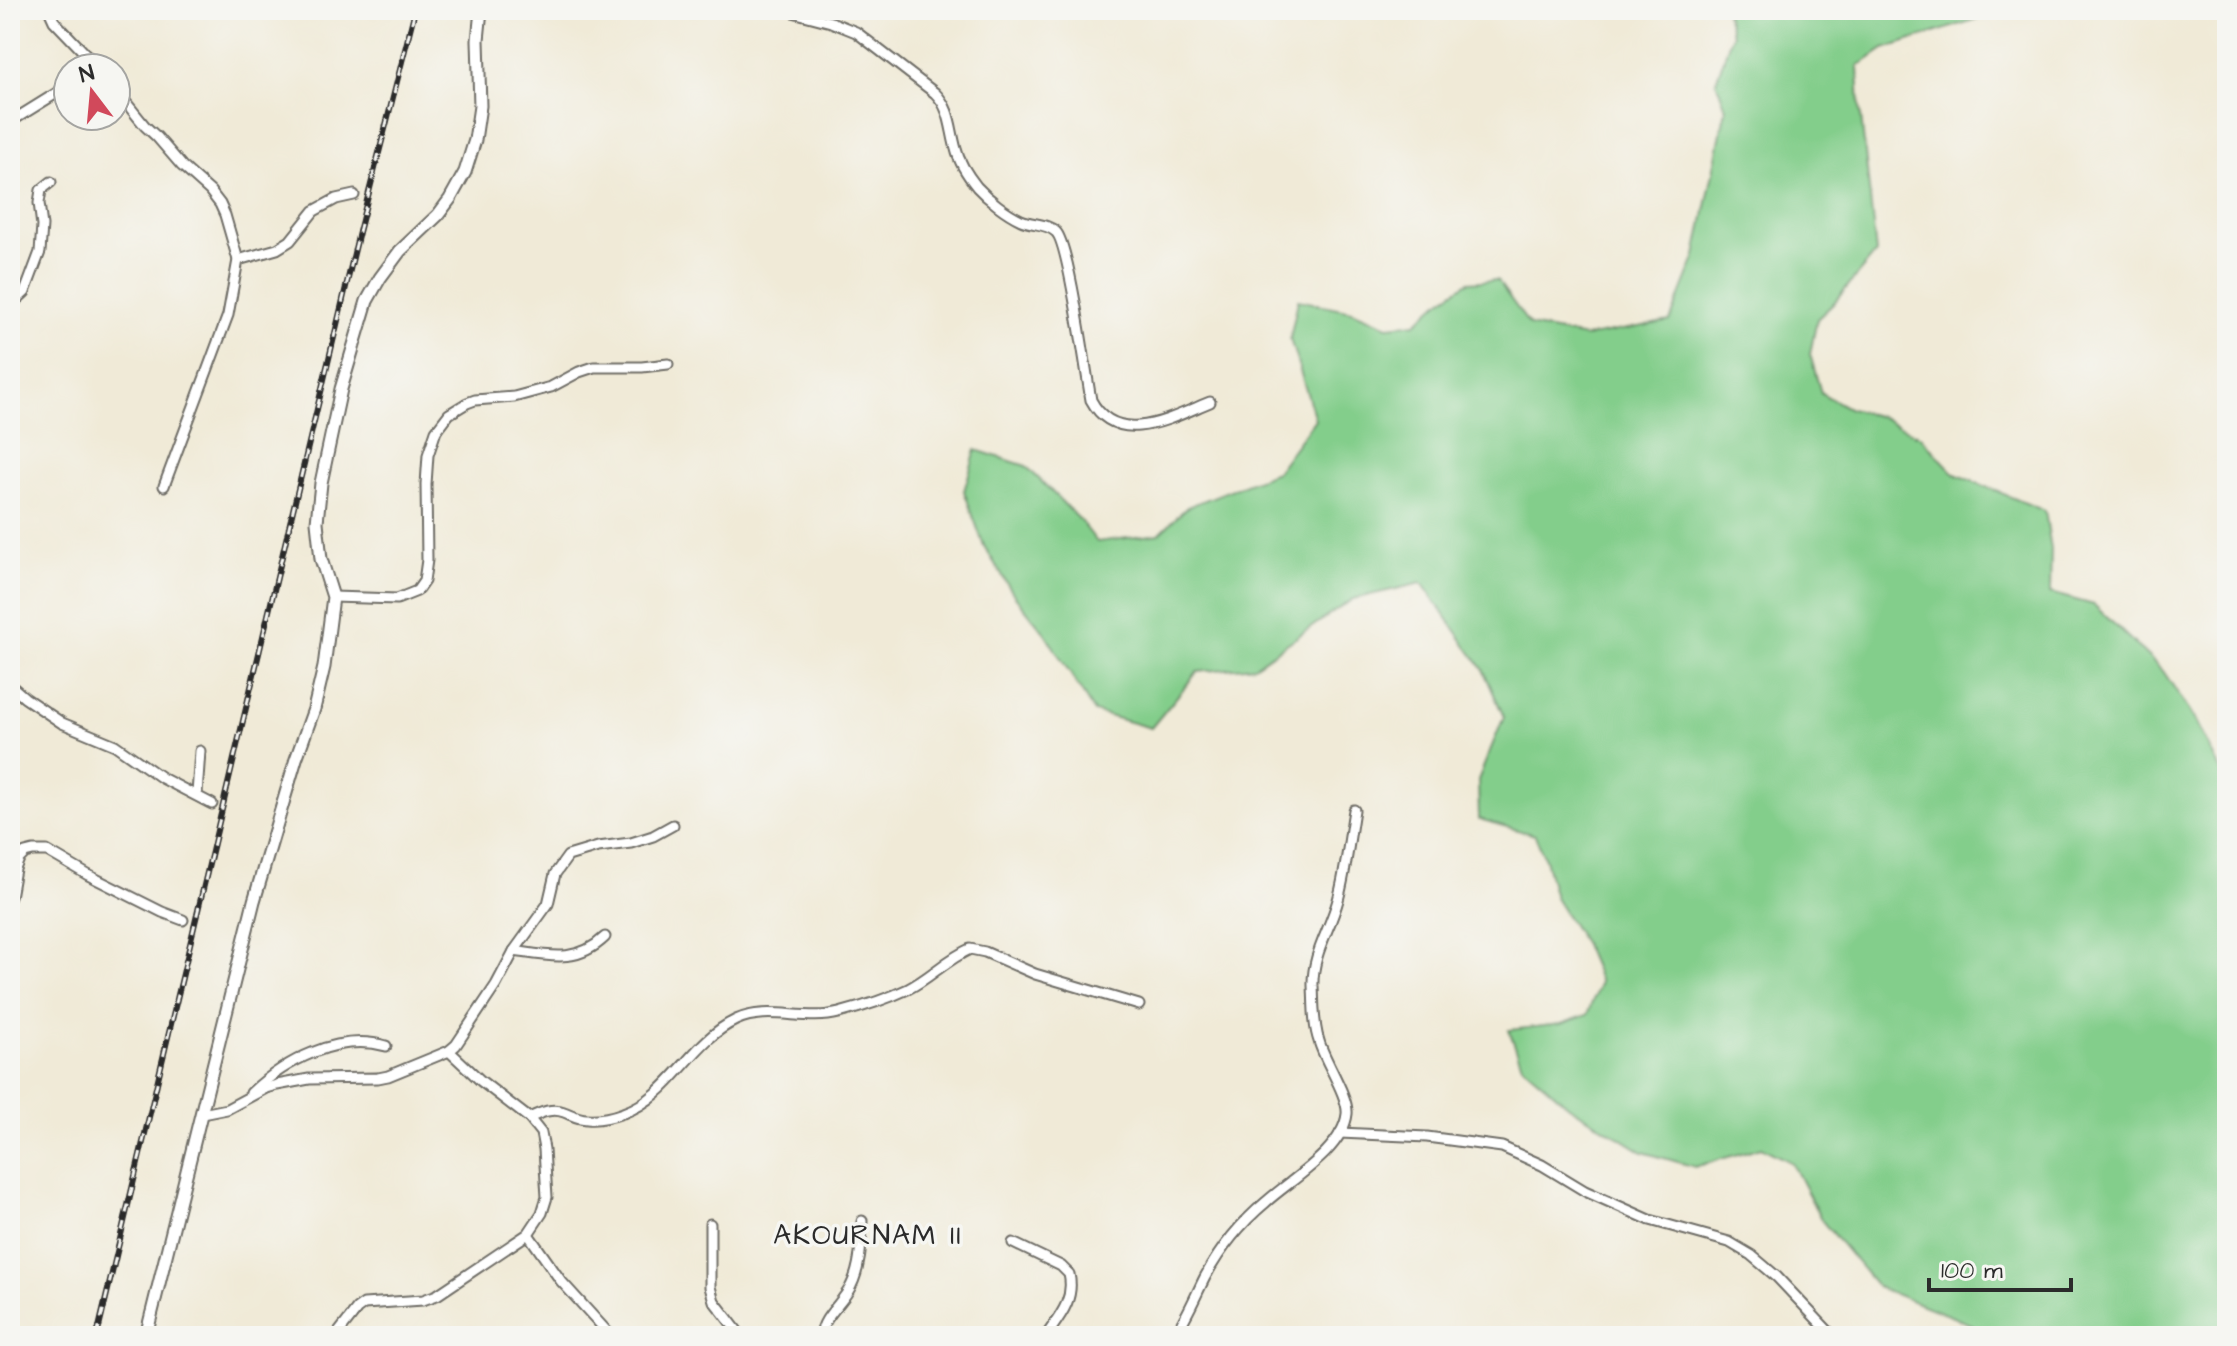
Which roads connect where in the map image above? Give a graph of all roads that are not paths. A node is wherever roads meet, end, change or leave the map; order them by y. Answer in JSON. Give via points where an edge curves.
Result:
{"nodes":[{"id":1,"x":49,"y":10,"type":"edge"},
{"id":2,"x":481,"y":10,"type":"edge"},
{"id":3,"x":785,"y":10,"type":"edge"},
{"id":4,"x":84,"y":52,"type":"edge"},
{"id":5,"x":52,"y":96,"type":"edge"},
{"id":6,"x":132,"y":110,"type":"edge"},
{"id":7,"x":10,"y":122,"type":"edge"},
{"id":8,"x":2227,"y":175,"type":"edge"},
{"id":9,"x":51,"y":182,"type":"dead end"},
{"id":10,"x":354,"y":195,"type":"dead end"},
{"id":11,"x":2227,"y":210,"type":"edge"},
{"id":12,"x":238,"y":260,"type":"junction"},
{"id":13,"x":10,"y":306,"type":"edge"},
{"id":14,"x":668,"y":364,"type":"dead end"},
{"id":15,"x":1210,"y":402,"type":"dead end"},
{"id":16,"x":164,"y":486,"type":"dead end"},
{"id":17,"x":333,"y":597,"type":"junction"},
{"id":18,"x":10,"y":685,"type":"edge"},
{"id":19,"x":200,"y":751,"type":"dead end"},
{"id":20,"x":197,"y":794,"type":"junction"},
{"id":21,"x":212,"y":804,"type":"dead end"},
{"id":22,"x":1354,"y":810,"type":"dead end"},
{"id":23,"x":673,"y":825,"type":"dead end"},
{"id":24,"x":10,"y":897,"type":"edge"},
{"id":25,"x":183,"y":920,"type":"dead end"},
{"id":26,"x":605,"y":937,"type":"dead end"},
{"id":27,"x":514,"y":951,"type":"junction"},
{"id":28,"x":1139,"y":1005,"type":"dead end"},
{"id":29,"x":386,"y":1046,"type":"dead end"},
{"id":30,"x":449,"y":1051,"type":"junction"},
{"id":31,"x":243,"y":1100,"type":"junction"},
{"id":32,"x":202,"y":1114,"type":"junction"},
{"id":33,"x":529,"y":1118,"type":"junction"},
{"id":34,"x":1340,"y":1133,"type":"junction"},
{"id":35,"x":862,"y":1221,"type":"dead end"},
{"id":36,"x":710,"y":1224,"type":"dead end"},
{"id":37,"x":528,"y":1234,"type":"junction"},
{"id":38,"x":1013,"y":1243,"type":"dead end"},
{"id":39,"x":1829,"y":1332,"type":"dead end"},
{"id":40,"x":146,"y":1336,"type":"edge"},
{"id":41,"x":336,"y":1336,"type":"edge"},
{"id":42,"x":611,"y":1336,"type":"edge"},
{"id":43,"x":741,"y":1336,"type":"edge"},
{"id":44,"x":821,"y":1336,"type":"edge"},
{"id":45,"x":1046,"y":1336,"type":"edge"},
{"id":46,"x":1174,"y":1336,"type":"edge"}],
"edges":[{"from":1,"to":4,"type":"street"},
{"from":2,"to":17,"type":"street","via":[[480,106],[465,172],[438,215],[380,278],[367,301],[341,389],[317,522]]},
{"from":3,"to":15,"type":"street","via":[[856,32],[935,93],[950,116],[956,151],[977,186],[1021,220],[1059,234],[1091,400],[1103,417],[1136,427]]},
{"from":5,"to":7,"type":"street"},
{"from":6,"to":12,"type":"street","via":[[220,204]]},
{"from":8,"to":11,"type":"street"},
{"from":9,"to":13,"type":"street","via":[[41,190],[35,269],[25,292]]},
{"from":10,"to":12,"type":"street","via":[[314,211],[277,249]]},
{"from":12,"to":16,"type":"street","via":[[228,315]]},
{"from":14,"to":17,"type":"street","via":[[594,367],[551,387],[467,403],[449,414],[428,455],[424,581],[417,591],[397,599]]},
{"from":17,"to":32,"type":"street","via":[[314,709],[254,901]]},
{"from":18,"to":20,"type":"street","via":[[62,723],[115,745],[162,778]]},
{"from":19,"to":20,"type":"street"},
{"from":20,"to":21,"type":"street"},
{"from":22,"to":34,"type":"street","via":[[1339,896],[1314,963],[1313,983],[1319,1041],[1345,1099],[1347,1114]]},
{"from":23,"to":27,"type":"street","via":[[631,843],[568,856],[555,874],[548,904]]},
{"from":24,"to":25,"type":"street","via":[[19,859],[25,853],[47,851]]},
{"from":26,"to":27,"type":"street","via":[[590,950],[560,957]]},
{"from":27,"to":30,"type":"street"},
{"from":28,"to":33,"type":"street","via":[[970,949],[910,988],[837,1014],[755,1014],[736,1020],[714,1033],[642,1104],[623,1113],[589,1119],[559,1110]]},
{"from":29,"to":31,"type":"street","via":[[365,1041],[321,1050],[265,1079]]},
{"from":30,"to":31,"type":"street","via":[[388,1076],[309,1079],[266,1088]]},
{"from":30,"to":33,"type":"street"},
{"from":31,"to":32,"type":"street"},
{"from":32,"to":40,"type":"street"},
{"from":33,"to":37,"type":"street","via":[[543,1141],[548,1184],[542,1213]]},
{"from":34,"to":39,"type":"street","via":[[1502,1147],[1650,1220],[1729,1242],[1777,1277]]},
{"from":34,"to":46,"type":"street","via":[[1219,1252]]},
{"from":35,"to":44,"type":"street","via":[[853,1282]]},
{"from":36,"to":43,"type":"street","via":[[710,1287],[714,1301]]},
{"from":37,"to":41,"type":"street","via":[[437,1295],[364,1304]]},
{"from":37,"to":42,"type":"street","via":[[561,1281]]},
{"from":38,"to":45,"type":"street","via":[[1069,1274],[1071,1295]]}]}
